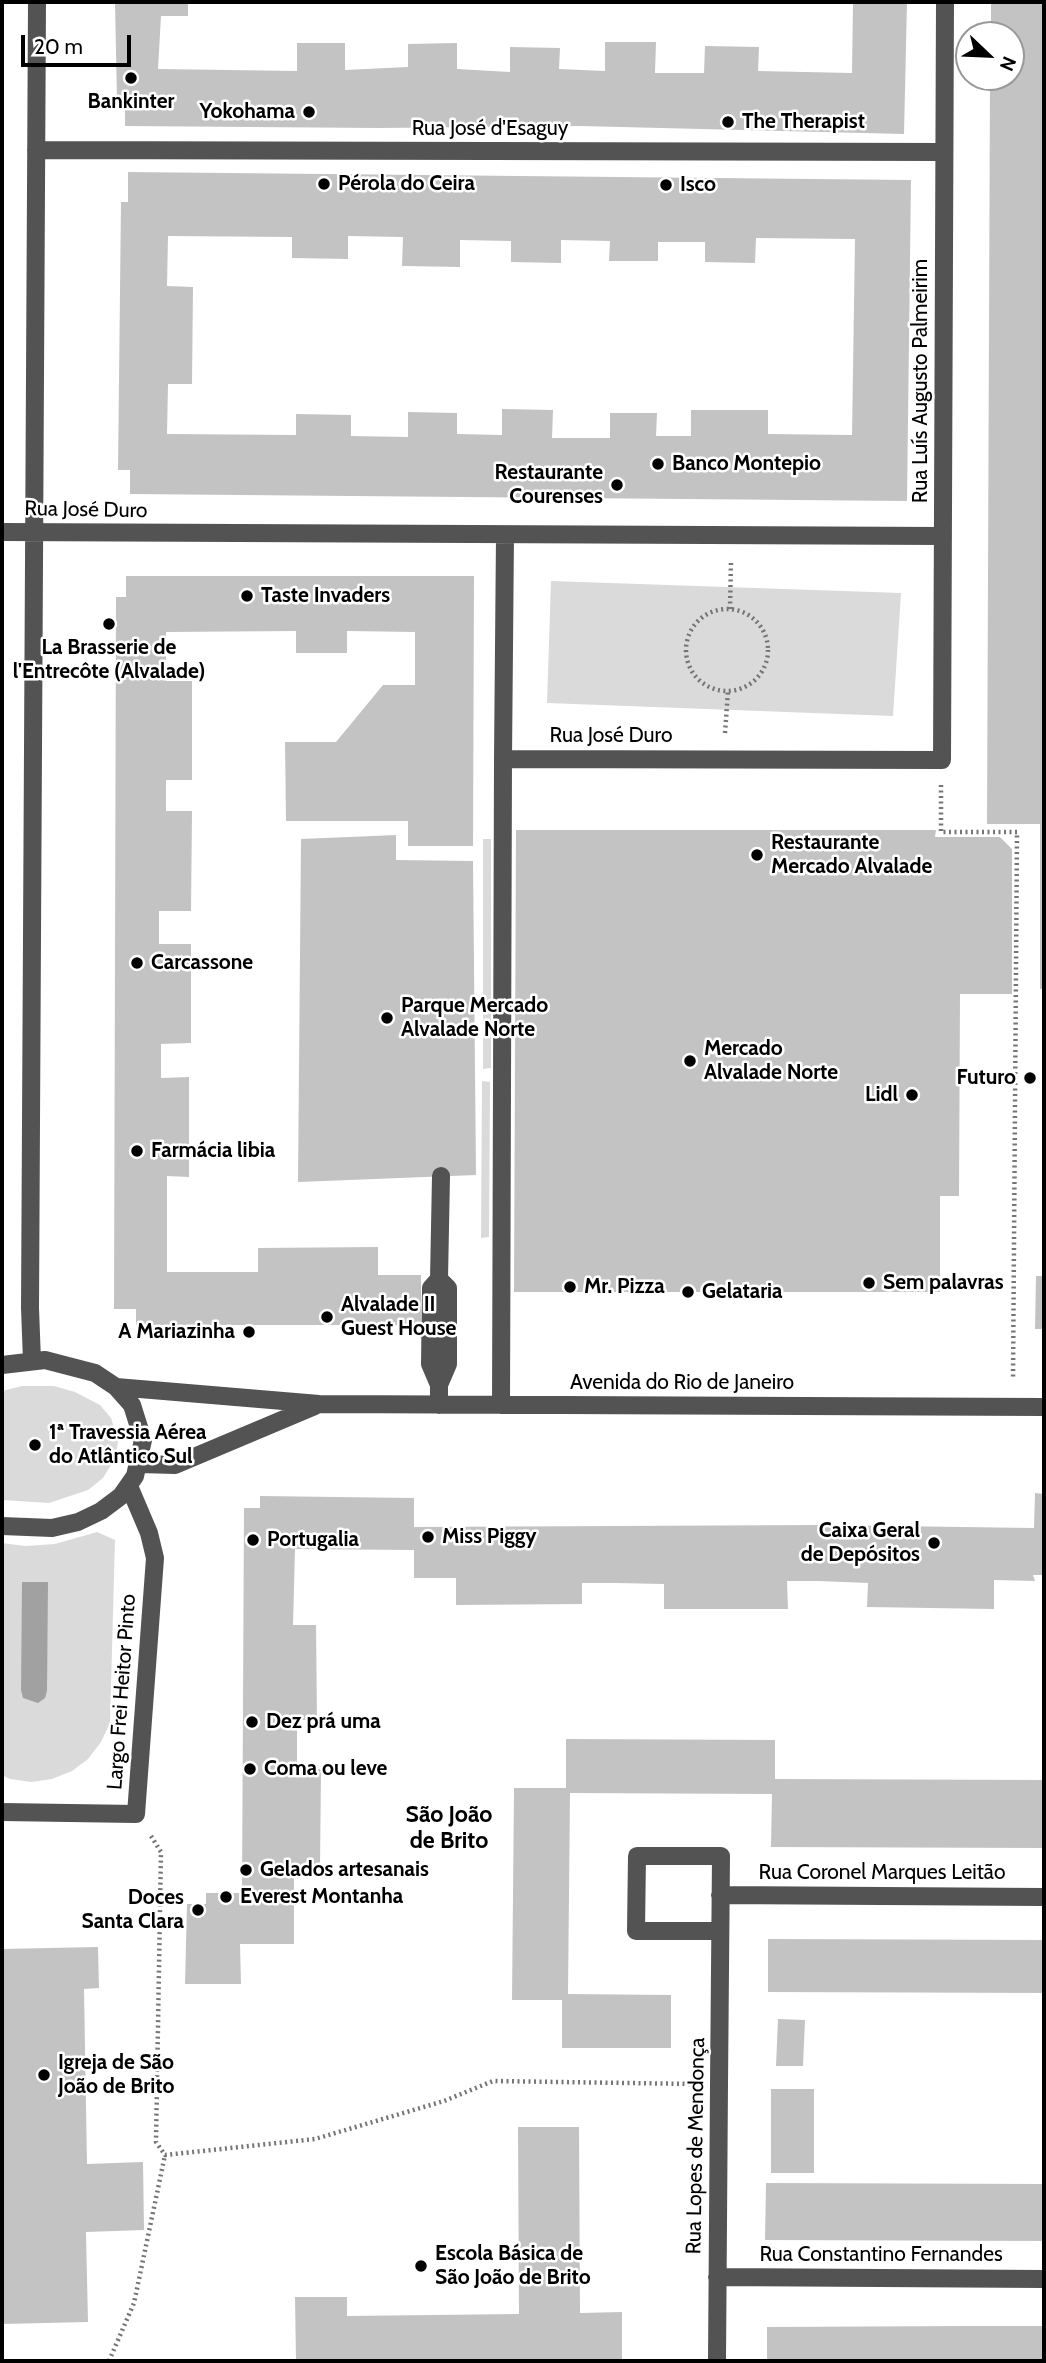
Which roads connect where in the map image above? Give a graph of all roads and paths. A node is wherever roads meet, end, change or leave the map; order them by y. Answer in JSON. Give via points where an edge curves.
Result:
{"nodes":[{"id":1,"x":37,"y":2,"type":"edge"},
{"id":2,"x":945,"y":2,"type":"edge"},
{"id":3,"x":36,"y":150,"type":"junction"},
{"id":4,"x":944,"y":152,"type":"junction"},
{"id":5,"x":2,"y":532,"type":"edge"},
{"id":6,"x":36,"y":532,"type":"junction"},
{"id":7,"x":505,"y":535,"type":"junction"},
{"id":8,"x":731,"y":535,"type":"junction"},
{"id":9,"x":943,"y":536,"type":"junction"},
{"id":10,"x":730,"y":609,"type":"junction"},
{"id":11,"x":728,"y":691,"type":"junction"},
{"id":12,"x":503,"y":759,"type":"junction"},
{"id":13,"x":723,"y":760,"type":"junction"},
{"id":14,"x":942,"y":760,"type":"junction"},
{"id":15,"x":441,"y":1176,"type":"dead end"},
{"id":16,"x":32,"y":1360,"type":"junction"},
{"id":17,"x":2,"y":1365,"type":"edge"},
{"id":18,"x":116,"y":1387,"type":"junction"},
{"id":19,"x":319,"y":1404,"type":"junction"},
{"id":20,"x":439,"y":1405,"type":"junction"},
{"id":21,"x":501,"y":1405,"type":"junction"},
{"id":22,"x":1013,"y":1407,"type":"junction"},
{"id":23,"x":1044,"y":1407,"type":"edge"},
{"id":24,"x":140,"y":1464,"type":"junction"},
{"id":25,"x":129,"y":1486,"type":"junction"},
{"id":26,"x":2,"y":1526,"type":"edge"},
{"id":27,"x":2,"y":1812,"type":"edge"},
{"id":28,"x":136,"y":1814,"type":"junction"},
{"id":29,"x":720,"y":1895,"type":"junction"},
{"id":30,"x":1044,"y":1897,"type":"edge"},
{"id":31,"x":720,"y":1931,"type":"junction"},
{"id":32,"x":719,"y":2084,"type":"junction"},
{"id":33,"x":166,"y":2155,"type":"junction"},
{"id":34,"x":717,"y":2277,"type":"junction"},
{"id":35,"x":1044,"y":2279,"type":"edge"},
{"id":36,"x":109,"y":2361,"type":"edge"},
{"id":37,"x":716,"y":2361,"type":"edge"}],
"edges":[{"from":1,"to":3,"type":"street"},
{"from":2,"to":4,"type":"street","name":"Rua Luís Augusto Palmeirim"},
{"from":3,"to":4,"type":"street","name":"Rua José d'Esaguy"},
{"from":3,"to":6,"type":"street"},
{"from":4,"to":9,"type":"street","name":"Rua Luís Augusto Palmeirim"},
{"from":5,"to":6,"type":"street","name":"Rua José Duro"},
{"from":6,"to":7,"type":"street","name":"Rua José Duro"},
{"from":6,"to":16,"type":"street"},
{"from":7,"to":8,"type":"street","name":"Rua José Duro"},
{"from":7,"to":12,"type":"street"},
{"from":8,"to":9,"type":"street","name":"Rua José Duro"},
{"from":8,"to":10,"type":"path"},
{"from":9,"to":14,"type":"street","name":"Rua Luís Augusto Palmeirim"},
{"from":10,"to":11,"type":"path","via":[[752,617],[764,631],[769,652],[760,675],[748,687]]},
{"from":10,"to":11,"type":"path","via":[[707,613],[686,640],[691,671],[703,685]]},
{"from":11,"to":13,"type":"path"},
{"from":12,"to":13,"type":"street","name":"Rua José Duro"},
{"from":12,"to":21,"type":"street"},
{"from":13,"to":14,"type":"street","name":"Rua José Duro"},
{"from":14,"to":22,"type":"path","via":[[941,832],[1017,832]]},
{"from":15,"to":20,"type":"street","via":[[439,1279],[448,1288],[448,1364],[439,1385]]},
{"from":16,"to":17,"type":"street"},
{"from":16,"to":18,"type":"street","via":[[83,1368]]},
{"from":18,"to":19,"type":"street","name":"Avenida do Rio de Janeiro"},
{"from":18,"to":24,"type":"street","via":[[138,1416],[143,1440]]},
{"from":19,"to":20,"type":"street","name":"Avenida do Rio de Janeiro"},
{"from":19,"to":24,"type":"street","name":"Avenida do Rio de Janeiro","via":[[175,1465]]},
{"from":20,"to":21,"type":"street","name":"Avenida do Rio de Janeiro"},
{"from":21,"to":22,"type":"street","name":"Avenida do Rio de Janeiro"},
{"from":22,"to":23,"type":"street","name":"Avenida do Rio de Janeiro"},
{"from":24,"to":25,"type":"street"},
{"from":25,"to":26,"type":"street","via":[[111,1504],[78,1522],[39,1529]]},
{"from":25,"to":28,"type":"street","name":"Largo Frei Heitor Pinto","via":[[155,1558]]},
{"from":27,"to":28,"type":"street","name":"Largo Frei Heitor Pinto"},
{"from":28,"to":33,"type":"path","via":[[161,1852],[156,2142]]},
{"from":29,"to":30,"type":"street","name":"Rua Coronel Marques Leitão"},
{"from":29,"to":31,"type":"street","name":"Rua Lopes de Mendonça"},
{"from":29,"to":31,"type":"street","name":"Rua Lopes de Mendonça","via":[[721,1856],[637,1856],[636,1931]]},
{"from":31,"to":32,"type":"street","name":"Rua Lopes de Mendonça"},
{"from":32,"to":33,"type":"path","via":[[493,2081],[444,2101],[315,2139]]},
{"from":32,"to":34,"type":"street","name":"Rua Lopes de Mendonça"},
{"from":33,"to":36,"type":"path","via":[[134,2303]]},
{"from":34,"to":35,"type":"street","name":"Rua Constantino Fernandes"},
{"from":34,"to":37,"type":"street","name":"Rua Lopes de Mendonça"}]}
